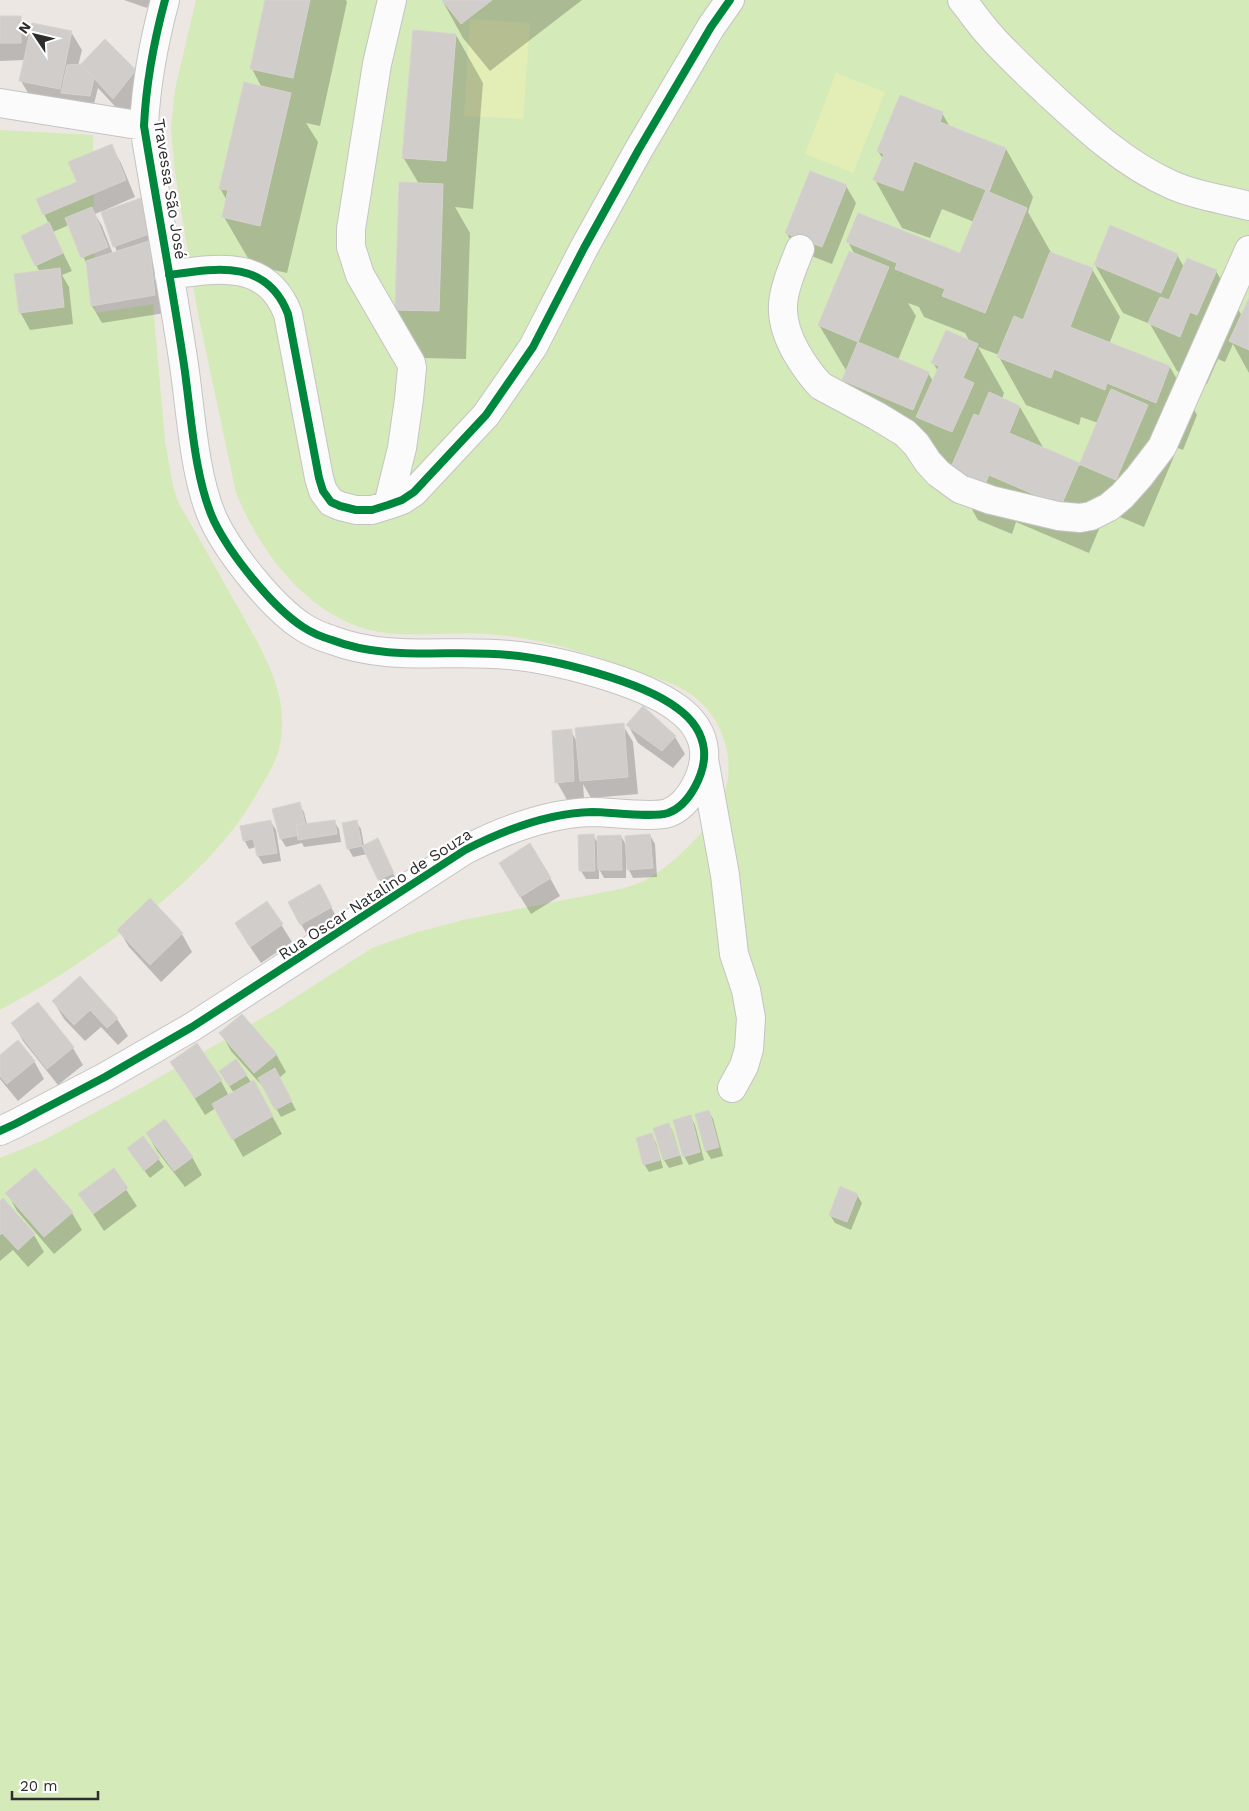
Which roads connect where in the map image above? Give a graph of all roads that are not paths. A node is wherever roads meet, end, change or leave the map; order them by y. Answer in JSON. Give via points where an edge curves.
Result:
{"nodes":[{"id":1,"x":165,"y":0,"type":"edge"},
{"id":2,"x":392,"y":0,"type":"edge"},
{"id":3,"x":730,"y":0,"type":"edge"},
{"id":4,"x":962,"y":0,"type":"edge"},
{"id":5,"x":0,"y":103,"type":"edge"},
{"id":6,"x":144,"y":126,"type":"junction"},
{"id":7,"x":1249,"y":206,"type":"edge"},
{"id":8,"x":800,"y":249,"type":"dead end"},
{"id":9,"x":1249,"y":250,"type":"edge"},
{"id":10,"x":169,"y":275,"type":"junction"},
{"id":11,"x":199,"y":472,"type":"joint"},
{"id":12,"x":388,"y":505,"type":"junction"},
{"id":13,"x":704,"y":759,"type":"junction"},
{"id":14,"x":732,"y":1088,"type":"dead end"},
{"id":15,"x":0,"y":1131,"type":"edge"}],
"edges":[{"from":1,"to":6,"type":"street","name":"Travessa São José","via":[[145,96]]},
{"from":2,"to":12,"type":"street","via":[[377,64],[351,229],[351,248],[360,275],[412,368],[402,448]]},
{"from":3,"to":12,"type":"street","via":[[639,149],[533,347],[503,392],[420,486],[402,500]]},
{"from":4,"to":7,"type":"street","via":[[988,34],[1017,63],[1128,161],[1183,190]]},
{"from":5,"to":6,"type":"street"},
{"from":6,"to":10,"type":"street","name":"Travessa São José"},
{"from":8,"to":9,"type":"street","via":[[786,286],[783,318],[786,332],[814,379],[905,433],[938,473],[960,489],[998,502],[1080,518],[1109,507],[1139,477],[1162,447]]},
{"from":10,"to":11,"type":"street","name":"Travessa São José"},
{"from":10,"to":12,"type":"street","via":[[233,269],[256,275],[276,291],[288,314],[323,491],[331,502],[356,510]]},
{"from":11,"to":13,"type":"street","name":"Rua Oscar Natalino de Souza","via":[[205,498],[222,537],[260,586],[302,627],[343,644],[368,650],[397,654],[506,654],[606,676],[680,710],[700,735]]},
{"from":13,"to":14,"type":"street","via":[[725,875],[734,954],[751,1018],[749,1049]]},
{"from":13,"to":15,"type":"street","name":"Rua Oscar Natalino de Souza","via":[[702,771],[691,792],[684,802],[668,813],[588,812],[555,817],[492,836],[464,850],[192,1027],[105,1078]]}]}
